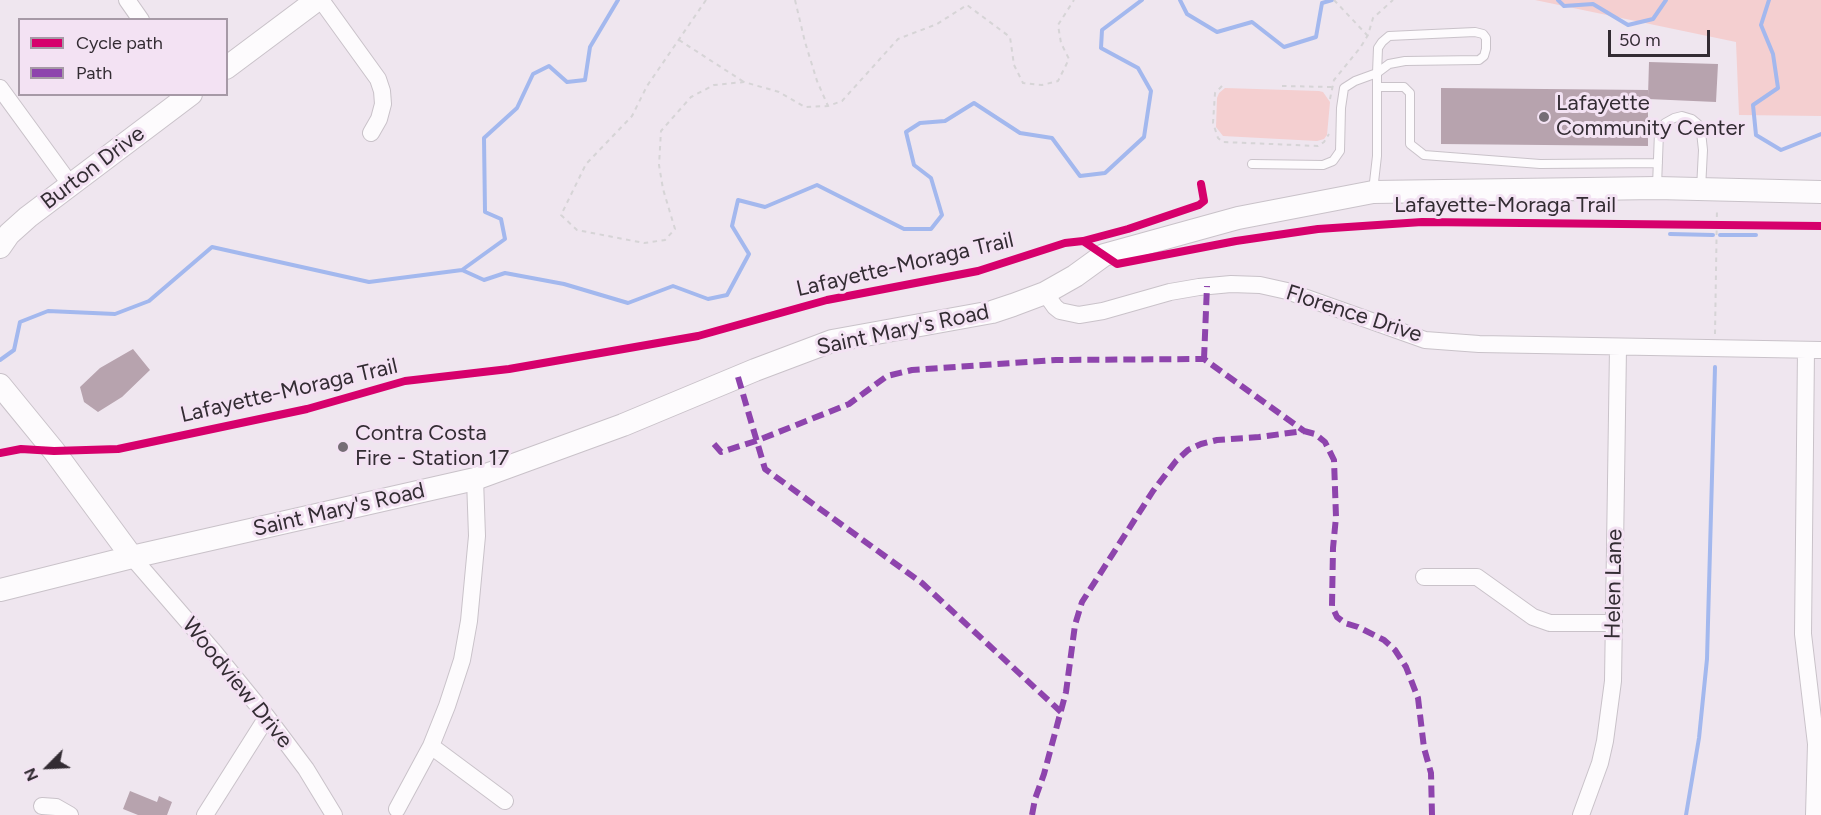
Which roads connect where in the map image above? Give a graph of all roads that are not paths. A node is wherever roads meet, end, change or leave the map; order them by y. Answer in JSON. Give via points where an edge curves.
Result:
{"nodes":[{"id":1,"x":127,"y":0,"type":"edge"},
{"id":2,"x":319,"y":0,"type":"edge"},
{"id":3,"x":140,"y":18,"type":"edge"},
{"id":4,"x":228,"y":67,"type":"edge"},
{"id":5,"x":1377,"y":73,"type":"junction"},
{"id":6,"x":1377,"y":87,"type":"junction"},
{"id":7,"x":0,"y":88,"type":"edge"},
{"id":8,"x":188,"y":96,"type":"edge"},
{"id":9,"x":371,"y":133,"type":"dead end"},
{"id":10,"x":1658,"y":163,"type":"junction"},
{"id":11,"x":1252,"y":164,"type":"dead end"},
{"id":12,"x":70,"y":184,"type":"junction"},
{"id":13,"x":1657,"y":188,"type":"junction"},
{"id":14,"x":1701,"y":189,"type":"junction"},
{"id":15,"x":1373,"y":192,"type":"junction"},
{"id":16,"x":1821,"y":192,"type":"edge"},
{"id":17,"x":0,"y":247,"type":"edge"},
{"id":18,"x":1045,"y":292,"type":"junction"},
{"id":19,"x":1618,"y":348,"type":"junction"},
{"id":20,"x":1814,"y":350,"type":"edge"},
{"id":21,"x":0,"y":385,"type":"edge"},
{"id":22,"x":475,"y":479,"type":"junction"},
{"id":23,"x":132,"y":557,"type":"junction"},
{"id":24,"x":1424,"y":577,"type":"dead end"},
{"id":25,"x":0,"y":590,"type":"edge"},
{"id":26,"x":1613,"y":623,"type":"junction"},
{"id":27,"x":267,"y":717,"type":"junction"},
{"id":28,"x":430,"y":746,"type":"junction"},
{"id":29,"x":505,"y":801,"type":"dead end"},
{"id":30,"x":42,"y":806,"type":"dead end"},
{"id":31,"x":397,"y":809,"type":"dead end"},
{"id":32,"x":70,"y":815,"type":"edge"},
{"id":33,"x":205,"y":815,"type":"edge"},
{"id":34,"x":334,"y":815,"type":"edge"},
{"id":35,"x":1581,"y":815,"type":"edge"},
{"id":36,"x":1814,"y":815,"type":"edge"}],
"edges":[{"from":1,"to":3,"type":"street"},
{"from":2,"to":4,"type":"street"},
{"from":2,"to":9,"type":"street","via":[[378,79],[383,104]]},
{"from":5,"to":5,"type":"lane","via":[[1389,64],[1405,61],[1479,60],[1484,56],[1486,38],[1475,32],[1389,36],[1378,48]]},
{"from":5,"to":6,"type":"lane"},
{"from":5,"to":11,"type":"lane","via":[[1344,88],[1340,151],[1333,161],[1323,165]]},
{"from":6,"to":10,"type":"lane","via":[[1404,87],[1410,93],[1410,144],[1424,155],[1540,164]]},
{"from":6,"to":15,"type":"lane"},
{"from":7,"to":12,"type":"street"},
{"from":8,"to":12,"type":"street","name":"Burton Drive"},
{"from":10,"to":13,"type":"lane"},
{"from":10,"to":14,"type":"lane","via":[[1659,132],[1665,123],[1682,116],[1692,119],[1701,132]]},
{"from":12,"to":17,"type":"street","name":"Burton Drive","via":[[9,234]]},
{"from":13,"to":14,"type":"street","name":"Saint Mary's Road"},
{"from":13,"to":15,"type":"street","name":"Saint Mary's Road"},
{"from":14,"to":16,"type":"street","name":"Saint Mary's Road"},
{"from":15,"to":18,"type":"street","name":"Saint Mary's Road","via":[[1239,218],[1104,255]]},
{"from":18,"to":19,"type":"street","name":"Florence Drive","via":[[1060,311],[1079,315],[1199,286],[1260,285],[1425,339]]},
{"from":18,"to":22,"type":"street","name":"Saint Mary's Road","via":[[992,312],[832,341]]},
{"from":19,"to":20,"type":"street","name":"Florence Drive"},
{"from":19,"to":26,"type":"street","name":"Helen Lane"},
{"from":20,"to":36,"type":"street","via":[[1803,634],[1816,744]]},
{"from":21,"to":23,"type":"street"},
{"from":22,"to":23,"type":"street","name":"Saint Mary's Road"},
{"from":22,"to":28,"type":"street","via":[[477,536],[469,621],[462,660]]},
{"from":23,"to":25,"type":"street","name":"Saint Mary's Road"},
{"from":23,"to":27,"type":"street","name":"Woodview Drive"},
{"from":24,"to":26,"type":"street","via":[[1477,577],[1533,617],[1550,623]]},
{"from":26,"to":35,"type":"street","name":"Helen Lane","via":[[1613,681],[1605,741]]},
{"from":27,"to":33,"type":"street"},
{"from":27,"to":34,"type":"street","name":"Woodview Drive"},
{"from":28,"to":29,"type":"street"},
{"from":28,"to":31,"type":"street"},
{"from":30,"to":32,"type":"street","via":[[56,807]]}]}
